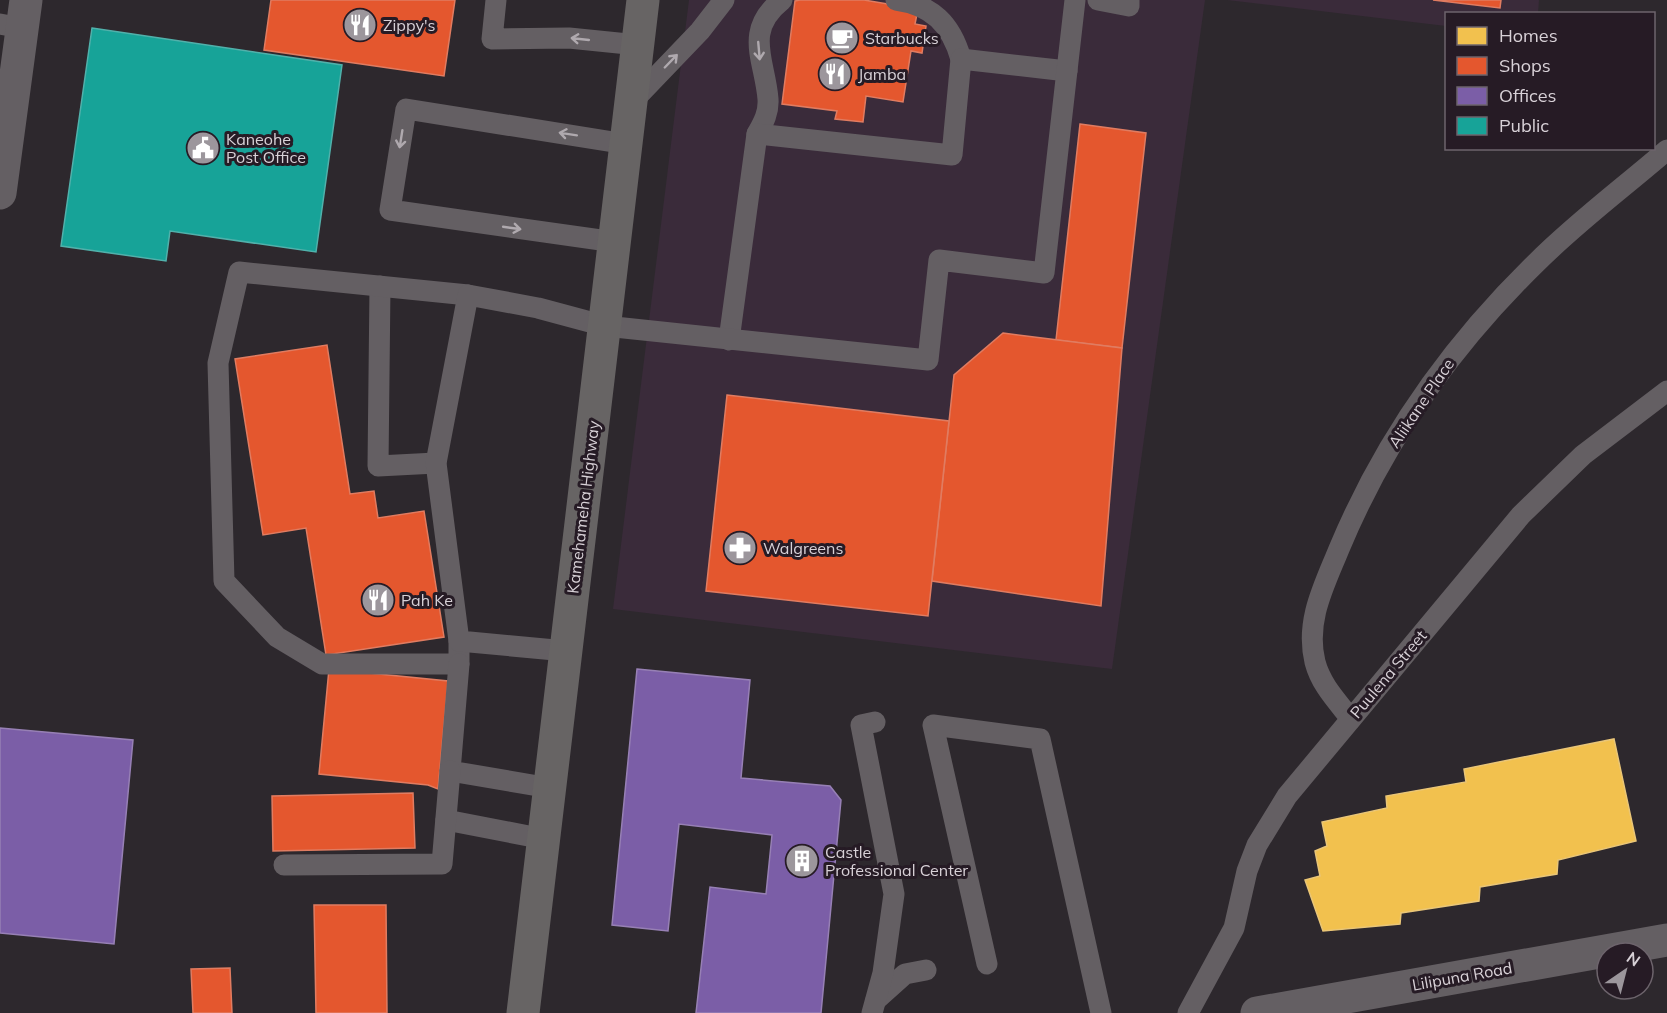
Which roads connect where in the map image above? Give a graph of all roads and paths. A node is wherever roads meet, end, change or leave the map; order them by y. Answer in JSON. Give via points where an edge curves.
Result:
{"nodes":[{"id":1,"x":496,"y":0,"type":"edge"},
{"id":2,"x":643,"y":0,"type":"edge"},
{"id":3,"x":724,"y":0,"type":"edge"},
{"id":4,"x":782,"y":0,"type":"edge"},
{"id":5,"x":896,"y":0,"type":"edge"},
{"id":6,"x":1075,"y":0,"type":"edge"},
{"id":7,"x":1098,"y":0,"type":"edge"},
{"id":8,"x":1129,"y":0,"type":"edge"},
{"id":9,"x":16,"y":18,"type":"edge"},
{"id":10,"x":638,"y":45,"type":"junction"},
{"id":11,"x":961,"y":58,"type":"junction"},
{"id":12,"x":1067,"y":71,"type":"junction"},
{"id":13,"x":631,"y":103,"type":"junction"},
{"id":14,"x":757,"y":134,"type":"junction"},
{"id":15,"x":626,"y":144,"type":"junction"},
{"id":16,"x":1667,"y":150,"type":"edge"},
{"id":17,"x":0,"y":193,"type":"edge"},
{"id":18,"x":615,"y":242,"type":"junction"},
{"id":19,"x":380,"y":286,"type":"junction"},
{"id":20,"x":468,"y":295,"type":"junction"},
{"id":21,"x":605,"y":326,"type":"junction"},
{"id":22,"x":729,"y":340,"type":"junction"},
{"id":23,"x":1667,"y":391,"type":"edge"},
{"id":24,"x":436,"y":463,"type":"junction"},
{"id":25,"x":459,"y":641,"type":"junction"},
{"id":26,"x":566,"y":651,"type":"junction"},
{"id":27,"x":459,"y":664,"type":"junction"},
{"id":28,"x":1351,"y":719,"type":"junction"},
{"id":29,"x":875,"y":722,"type":"dead end"},
{"id":30,"x":450,"y":771,"type":"junction"},
{"id":31,"x":550,"y":788,"type":"junction"},
{"id":32,"x":446,"y":820,"type":"junction"},
{"id":33,"x":544,"y":839,"type":"junction"},
{"id":34,"x":284,"y":865,"type":"dead end"},
{"id":35,"x":1667,"y":940,"type":"edge"},
{"id":36,"x":987,"y":964,"type":"dead end"},
{"id":37,"x":926,"y":970,"type":"dead end"},
{"id":38,"x":874,"y":1007,"type":"edge"},
{"id":39,"x":523,"y":1013,"type":"edge"},
{"id":40,"x":1101,"y":1013,"type":"edge"},
{"id":41,"x":1188,"y":1013,"type":"edge"},
{"id":42,"x":1257,"y":1013,"type":"edge"}],
"edges":[{"from":10,"to":1,"type":"lane","one_way":true,"via":[[569,38],[492,39]]},
{"from":2,"to":10,"type":"main road","name":"Kamehameha Highway"},
{"from":13,"to":3,"type":"lane","one_way":true},
{"from":4,"to":14,"type":"lane","one_way":true,"via":[[772,8],[758,40],[768,100],[767,116]]},
{"from":5,"to":11,"type":"lane","via":[[919,5],[935,14],[948,26]]},
{"from":6,"to":12,"type":"lane"},
{"from":7,"to":8,"type":"lane","via":[[1129,6]]},
{"from":9,"to":17,"type":"street"},
{"from":10,"to":13,"type":"main road","name":"Kamehameha Highway"},
{"from":11,"to":12,"type":"lane"},
{"from":11,"to":14,"type":"lane","via":[[952,155]]},
{"from":12,"to":22,"type":"lane","via":[[1044,273],[939,260],[928,360]]},
{"from":13,"to":15,"type":"main road","name":"Kamehameha Highway"},
{"from":14,"to":22,"type":"lane"},
{"from":15,"to":18,"type":"main road","name":"Kamehameha Highway"},
{"from":15,"to":18,"type":"lane","one_way":true,"via":[[405,109],[390,210]]},
{"from":16,"to":28,"type":"lane","name":"Aliikane Place","via":[[1577,225],[1500,299],[1429,386],[1370,483],[1317,601],[1312,638],[1324,686]]},
{"from":18,"to":21,"type":"main road","name":"Kamehameha Highway"},
{"from":19,"to":20,"type":"lane"},
{"from":19,"to":24,"type":"lane","via":[[378,466]]},
{"from":19,"to":27,"type":"lane","via":[[239,272],[218,363],[224,581],[277,637],[322,663]]},
{"from":20,"to":21,"type":"lane"},
{"from":20,"to":24,"type":"lane"},
{"from":21,"to":22,"type":"lane"},
{"from":21,"to":26,"type":"main road","name":"Kamehameha Highway"},
{"from":23,"to":28,"type":"lane","name":"Puulena Street","via":[[1583,455],[1521,515]]},
{"from":24,"to":25,"type":"lane"},
{"from":25,"to":26,"type":"lane"},
{"from":25,"to":27,"type":"lane"},
{"from":26,"to":31,"type":"main road","name":"Kamehameha Highway"},
{"from":27,"to":30,"type":"lane"},
{"from":28,"to":41,"type":"lane","name":"Puulena Street","via":[[1271,820],[1247,871],[1234,928]]},
{"from":29,"to":38,"type":"lane","via":[[861,725],[894,894]]},
{"from":30,"to":31,"type":"lane"},
{"from":30,"to":32,"type":"lane"},
{"from":31,"to":33,"type":"main road","name":"Kamehameha Highway"},
{"from":32,"to":33,"type":"lane"},
{"from":32,"to":34,"type":"lane","via":[[442,864]]},
{"from":33,"to":39,"type":"main road","name":"Kamehameha Highway"},
{"from":35,"to":42,"type":"street","name":"Lilipuna Road"},
{"from":36,"to":40,"type":"lane","via":[[933,725],[1040,739]]},
{"from":37,"to":38,"type":"lane","via":[[904,974]]}]}
